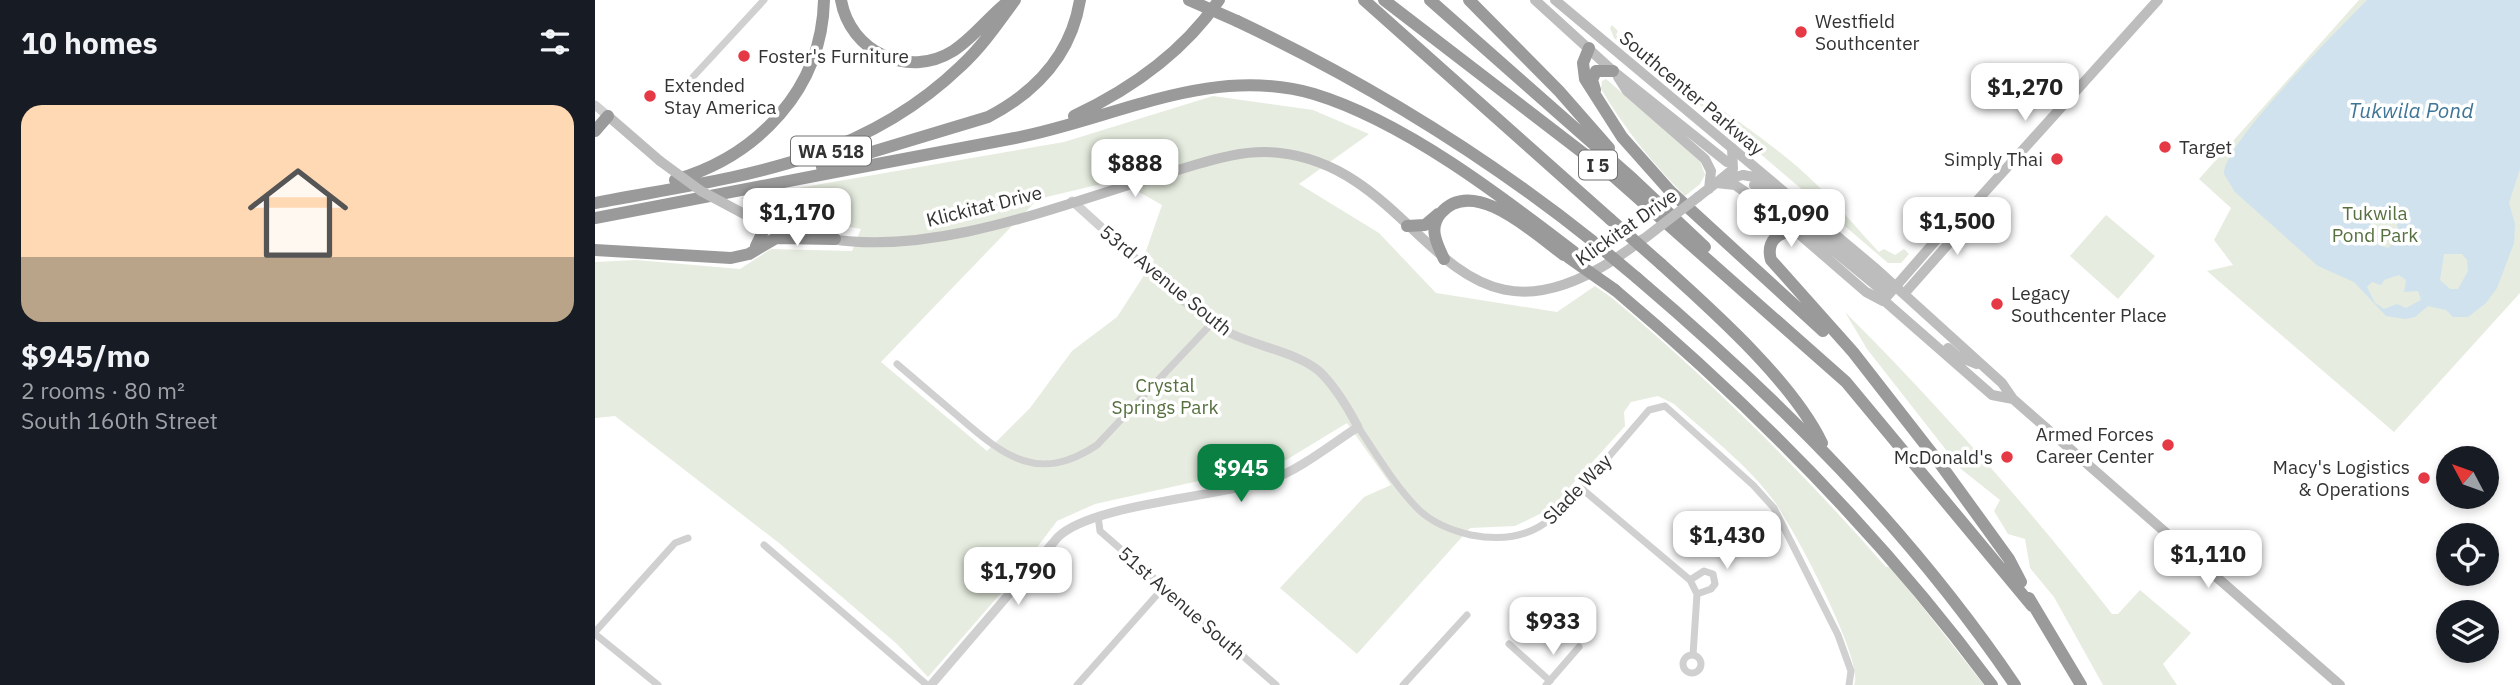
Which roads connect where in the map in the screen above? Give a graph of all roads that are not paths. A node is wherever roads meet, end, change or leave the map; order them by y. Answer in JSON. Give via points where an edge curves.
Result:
{"nodes":[{"id":1,"x":764,"y":0,"type":"edge"},
{"id":2,"x":824,"y":0,"type":"edge"},
{"id":3,"x":841,"y":0,"type":"edge"},
{"id":4,"x":1013,"y":0,"type":"edge"},
{"id":5,"x":1080,"y":0,"type":"edge"},
{"id":6,"x":1189,"y":0,"type":"edge"},
{"id":7,"x":1219,"y":0,"type":"edge"},
{"id":8,"x":1364,"y":0,"type":"edge"},
{"id":9,"x":1384,"y":0,"type":"edge"},
{"id":10,"x":1430,"y":0,"type":"edge"},
{"id":11,"x":1467,"y":0,"type":"edge"},
{"id":12,"x":1535,"y":0,"type":"edge"},
{"id":13,"x":1555,"y":0,"type":"edge"},
{"id":14,"x":2158,"y":0,"type":"edge"},
{"id":15,"x":1589,"y":48,"type":"junction"},
{"id":16,"x":1613,"y":71,"type":"junction"},
{"id":17,"x":692,"y":78,"type":"dead end"},
{"id":18,"x":1597,"y":97,"type":"junction"},
{"id":19,"x":595,"y":105,"type":"edge"},
{"id":20,"x":608,"y":116,"type":"junction"},
{"id":21,"x":595,"y":131,"type":"edge"},
{"id":22,"x":1019,"y":137,"type":"junction"},
{"id":23,"x":1732,"y":148,"type":"junction"},
{"id":24,"x":1727,"y":162,"type":"dead end"},
{"id":25,"x":1760,"y":172,"type":"junction"},
{"id":26,"x":1744,"y":175,"type":"junction"},
{"id":27,"x":1633,"y":178,"type":"junction"},
{"id":28,"x":1754,"y":185,"type":"dead end"},
{"id":29,"x":1712,"y":186,"type":"junction"},
{"id":30,"x":748,"y":188,"type":"junction"},
{"id":31,"x":595,"y":201,"type":"edge"},
{"id":32,"x":1072,"y":201,"type":"junction"},
{"id":33,"x":1974,"y":204,"type":"junction"},
{"id":34,"x":1443,"y":211,"type":"junction"},
{"id":35,"x":595,"y":218,"type":"edge"},
{"id":36,"x":767,"y":223,"type":"junction"},
{"id":37,"x":1408,"y":226,"type":"junction"},
{"id":38,"x":1795,"y":232,"type":"junction"},
{"id":39,"x":835,"y":239,"type":"junction"},
{"id":40,"x":595,"y":250,"type":"edge"},
{"id":41,"x":749,"y":254,"type":"junction"},
{"id":42,"x":1571,"y":255,"type":"junction"},
{"id":43,"x":1444,"y":259,"type":"junction"},
{"id":44,"x":1889,"y":294,"type":"junction"},
{"id":45,"x":1904,"y":294,"type":"junction"},
{"id":46,"x":1212,"y":323,"type":"junction"},
{"id":47,"x":1802,"y":343,"type":"junction"},
{"id":48,"x":1940,"y":351,"type":"junction"},
{"id":49,"x":897,"y":364,"type":"dead end"},
{"id":50,"x":1984,"y":367,"type":"junction"},
{"id":51,"x":1881,"y":388,"type":"junction"},
{"id":52,"x":2013,"y":400,"type":"junction"},
{"id":53,"x":1358,"y":427,"type":"junction"},
{"id":54,"x":1826,"y":452,"type":"junction"},
{"id":55,"x":1581,"y":488,"type":"junction"},
{"id":56,"x":1098,"y":516,"type":"junction"},
{"id":57,"x":688,"y":538,"type":"dead end"},
{"id":58,"x":764,"y":545,"type":"dead end"},
{"id":59,"x":1690,"y":580,"type":"junction"},
{"id":60,"x":1163,"y":588,"type":"junction"},
{"id":61,"x":1697,"y":594,"type":"junction"},
{"id":62,"x":2032,"y":606,"type":"junction"},
{"id":63,"x":1467,"y":615,"type":"dead end"},
{"id":64,"x":595,"y":633,"type":"edge"},
{"id":65,"x":1509,"y":644,"type":"dead end"},
{"id":66,"x":1579,"y":647,"type":"dead end"},
{"id":67,"x":1693,"y":655,"type":"dead end"},
{"id":68,"x":1850,"y":682,"type":"edge"},
{"id":69,"x":1548,"y":683,"type":"edge"},
{"id":70,"x":659,"y":685,"type":"edge"},
{"id":71,"x":929,"y":685,"type":"edge"},
{"id":72,"x":1077,"y":685,"type":"edge"},
{"id":73,"x":1276,"y":685,"type":"edge"},
{"id":74,"x":1403,"y":685,"type":"edge"},
{"id":75,"x":1992,"y":685,"type":"edge"},
{"id":76,"x":2015,"y":685,"type":"edge"},
{"id":77,"x":2081,"y":685,"type":"edge"},
{"id":78,"x":2340,"y":685,"type":"edge"}],
"edges":[{"from":1,"to":17,"type":"street"},
{"from":2,"to":31,"type":"highway","via":[[821,29],[799,89],[768,130],[724,162],[696,174]]},
{"from":3,"to":4,"type":"highway","via":[[851,28],[869,47],[880,55],[911,63],[950,53]]},
{"from":4,"to":31,"type":"highway","number":"WA 518","via":[[962,66],[934,90],[906,112],[839,148],[785,167]]},
{"from":5,"to":30,"type":"highway","via":[[1067,44],[1056,63],[1012,105],[976,121]]},
{"from":6,"to":54,"type":"highway","number":"I 5","bridge":true,"via":[[1375,92],[1547,205],[1693,326]]},
{"from":7,"to":22,"type":"highway","number":"WA 518","via":[[1206,19],[1141,79],[1110,99]]},
{"from":8,"to":54,"type":"highway","number":"I 5","bridge":true,"via":[[1715,312],[1808,415]]},
{"from":9,"to":47,"type":"highway","number":"I 5","via":[[1613,176]]},
{"from":10,"to":27,"type":"highway","number":"I 5"},
{"from":11,"to":27,"type":"highway","via":[[1530,61]]},
{"from":12,"to":15,"type":"main road","name":"Southcenter Parkway"},
{"from":13,"to":23,"type":"main road","name":"Southcenter Parkway"},
{"from":14,"to":33,"type":"main road"},
{"from":15,"to":16,"type":"main road","name":"Southcenter Parkway"},
{"from":15,"to":18,"type":"highway","via":[[1583,75]]},
{"from":16,"to":18,"type":"highway","via":[[1599,69],[1593,75]]},
{"from":16,"to":24,"type":"main road","name":"Southcenter Parkway"},
{"from":16,"to":29,"type":"main road","via":[[1627,91],[1705,159]]},
{"from":18,"to":51,"type":"highway","via":[[1622,137],[1670,191]]},
{"from":19,"to":20,"type":"street","name":"Klickitat Drive"},
{"from":20,"to":21,"type":"highway"},
{"from":20,"to":36,"type":"main road","name":"Klickitat Drive","bridge":true,"via":[[701,191]]},
{"from":22,"to":30,"type":"highway","number":"WA 518"},
{"from":22,"to":42,"type":"highway","via":[[1194,90],[1242,86],[1303,92],[1387,125],[1523,213]]},
{"from":23,"to":25,"type":"main road","name":"Southcenter Parkway"},
{"from":23,"to":29,"type":"main road","name":"Klickitat Drive","bridge":true,"via":[[1733,169]]},
{"from":25,"to":26,"type":"main road"},
{"from":25,"to":44,"type":"main road","name":"Southcenter Parkway"},
{"from":26,"to":29,"type":"main road","bridge":true},
{"from":26,"to":44,"type":"main road","via":[[1764,184]]},
{"from":27,"to":47,"type":"highway","number":"I 5"},
{"from":28,"to":44,"type":"main road","name":"Southcenter Parkway","via":[[1871,284]]},
{"from":29,"to":38,"type":"main road","via":[[1739,187]]},
{"from":29,"to":43,"type":"main road","name":"Klickitat Drive","bridge":true,"via":[[1645,238],[1578,281],[1550,289],[1497,286],[1472,278]]},
{"from":30,"to":35,"type":"highway","number":"WA 518"},
{"from":32,"to":37,"type":"main road","name":"Klickitat Drive","via":[[1230,156],[1279,152],[1313,159],[1344,173]]},
{"from":32,"to":39,"type":"main road","name":"Klickitat Drive","via":[[936,238],[887,242]]},
{"from":32,"to":46,"type":"street","name":"53rd Avenue South"},
{"from":33,"to":44,"type":"main road","via":[[1963,208]]},
{"from":33,"to":45,"type":"main road","via":[[1973,216]]},
{"from":34,"to":37,"type":"highway","via":[[1425,225]]},
{"from":34,"to":42,"type":"highway","via":[[1468,200],[1491,204]]},
{"from":34,"to":43,"type":"highway","via":[[1434,230]]},
{"from":36,"to":39,"type":"main road","name":"Klickitat Drive"},
{"from":36,"to":41,"type":"highway"},
{"from":37,"to":43,"type":"main road","name":"Klickitat Drive"},
{"from":38,"to":44,"type":"main road","via":[[1866,292]]},
{"from":38,"to":51,"type":"highway","via":[[1774,238],[1770,260]]},
{"from":39,"to":41,"type":"highway","via":[[776,238]]},
{"from":40,"to":41,"type":"highway","via":[[731,258]]},
{"from":42,"to":75,"type":"highway","bridge":true,"via":[[1691,356],[1856,517]]},
{"from":44,"to":45,"type":"main road","name":"Southcenter Parkway"},
{"from":44,"to":48,"type":"main road","name":"Southcenter Parkway"},
{"from":45,"to":50,"type":"main road","name":"Southcenter Parkway"},
{"from":46,"to":49,"type":"street","via":[[1109,434],[1083,454],[1043,464],[1004,454]]},
{"from":46,"to":53,"type":"street","name":"53rd Avenue South","via":[[1318,370]]},
{"from":47,"to":62,"type":"highway","number":"I 5","via":[[1846,382]]},
{"from":48,"to":50,"type":"main road","via":[[1945,347]]},
{"from":48,"to":52,"type":"main road","name":"Southcenter Parkway","via":[[1992,395]]},
{"from":50,"to":52,"type":"main road","name":"Southcenter Parkway"},
{"from":51,"to":62,"type":"highway","via":[[2009,559]]},
{"from":52,"to":78,"type":"main road","name":"Southcenter Parkway"},
{"from":53,"to":55,"type":"street","name":"Slade Way","via":[[1421,512],[1464,533],[1503,538],[1537,530],[1559,514]]},
{"from":53,"to":56,"type":"street","via":[[1274,479],[1231,492]]},
{"from":54,"to":76,"type":"highway","number":"I 5","via":[[1943,583]]},
{"from":55,"to":59,"type":"street"},
{"from":55,"to":68,"type":"street","name":"Slade Way","via":[[1649,410],[1660,405],[1671,409],[1774,508],[1838,635]]},
{"from":56,"to":60,"type":"street","name":"51st Avenue South","via":[[1100,531]]},
{"from":56,"to":71,"type":"street","via":[[1080,521],[1058,537]]},
{"from":57,"to":64,"type":"street","via":[[675,543]]},
{"from":58,"to":71,"type":"street"},
{"from":59,"to":61,"type":"street"},
{"from":59,"to":61,"type":"street","via":[[1704,572],[1713,574],[1711,589]]},
{"from":60,"to":72,"type":"street"},
{"from":60,"to":73,"type":"street","name":"51st Avenue South"},
{"from":61,"to":67,"type":"street"},
{"from":62,"to":77,"type":"highway","number":"I 5"},
{"from":63,"to":74,"type":"street"},
{"from":64,"to":70,"type":"street"},
{"from":65,"to":69,"type":"street"},
{"from":66,"to":69,"type":"street"}]}
